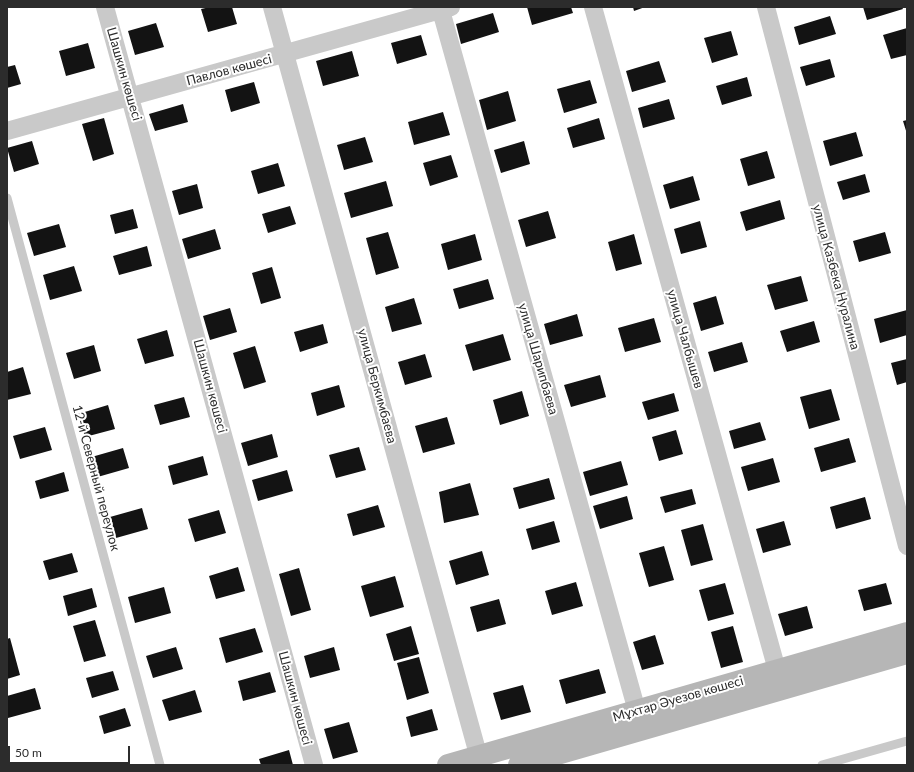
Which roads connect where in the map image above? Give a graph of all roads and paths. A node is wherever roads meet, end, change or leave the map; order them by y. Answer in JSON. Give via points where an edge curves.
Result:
{"nodes":[{"id":1,"x":105,"y":7,"type":"edge"},
{"id":2,"x":272,"y":7,"type":"edge"},
{"id":3,"x":593,"y":7,"type":"edge"},
{"id":4,"x":766,"y":7,"type":"edge"},
{"id":5,"x":444,"y":8,"type":"edge"},
{"id":6,"x":285,"y":54,"type":"junction"},
{"id":7,"x":130,"y":97,"type":"junction"},
{"id":8,"x":7,"y":131,"type":"edge"},
{"id":9,"x":7,"y":198,"type":"edge"},
{"id":10,"x":907,"y":546,"type":"edge"},
{"id":11,"x":906,"y":645,"type":"edge"},
{"id":12,"x":777,"y":670,"type":"junction"},
{"id":13,"x":637,"y":711,"type":"junction"},
{"id":14,"x":907,"y":741,"type":"edge"},
{"id":15,"x":480,"y":761,"type":"edge"},
{"id":16,"x":539,"y":761,"type":"edge"},
{"id":17,"x":160,"y":765,"type":"edge"},
{"id":18,"x":314,"y":765,"type":"edge"},
{"id":19,"x":448,"y":765,"type":"edge"},
{"id":20,"x":519,"y":765,"type":"edge"},
{"id":21,"x":822,"y":765,"type":"edge"}],
"edges":[{"from":1,"to":7,"type":"street","name":"Шашкин көшесі"},
{"from":2,"to":6,"type":"street","name":"улица Беркимбаева"},
{"from":3,"to":12,"type":"street","name":"улица Чалбышев"},
{"from":4,"to":10,"type":"street","name":"улица Казбека Нуралина"},
{"from":5,"to":6,"type":"street","name":"Павлов көшесі"},
{"from":5,"to":13,"type":"street","name":"улица Шарипбаева"},
{"from":6,"to":7,"type":"street","name":"Павлов көшесі"},
{"from":6,"to":15,"type":"street","name":"улица Беркимбаева"},
{"from":7,"to":8,"type":"street","name":"Павлов көшесі"},
{"from":7,"to":18,"type":"street","name":"Шашкин көшесі"},
{"from":9,"to":17,"type":"lane","name":"12-й Северный переулок"},
{"from":11,"to":12,"type":"main road","name":"Мұхтар Әуезов көшесі"},
{"from":11,"to":16,"type":"main road","name":"Мұхтар Әуезов көшесі"},
{"from":12,"to":13,"type":"main road","name":"Мұхтар Әуезов көшесі"},
{"from":13,"to":15,"type":"main road","name":"Мұхтар Әуезов көшесі"},
{"from":14,"to":21,"type":"lane"},
{"from":15,"to":19,"type":"main road","name":"Мұхтар Әуезов көшесі"},
{"from":16,"to":20,"type":"main road","name":"Мұхтар Әуезов көшесі"}]}
